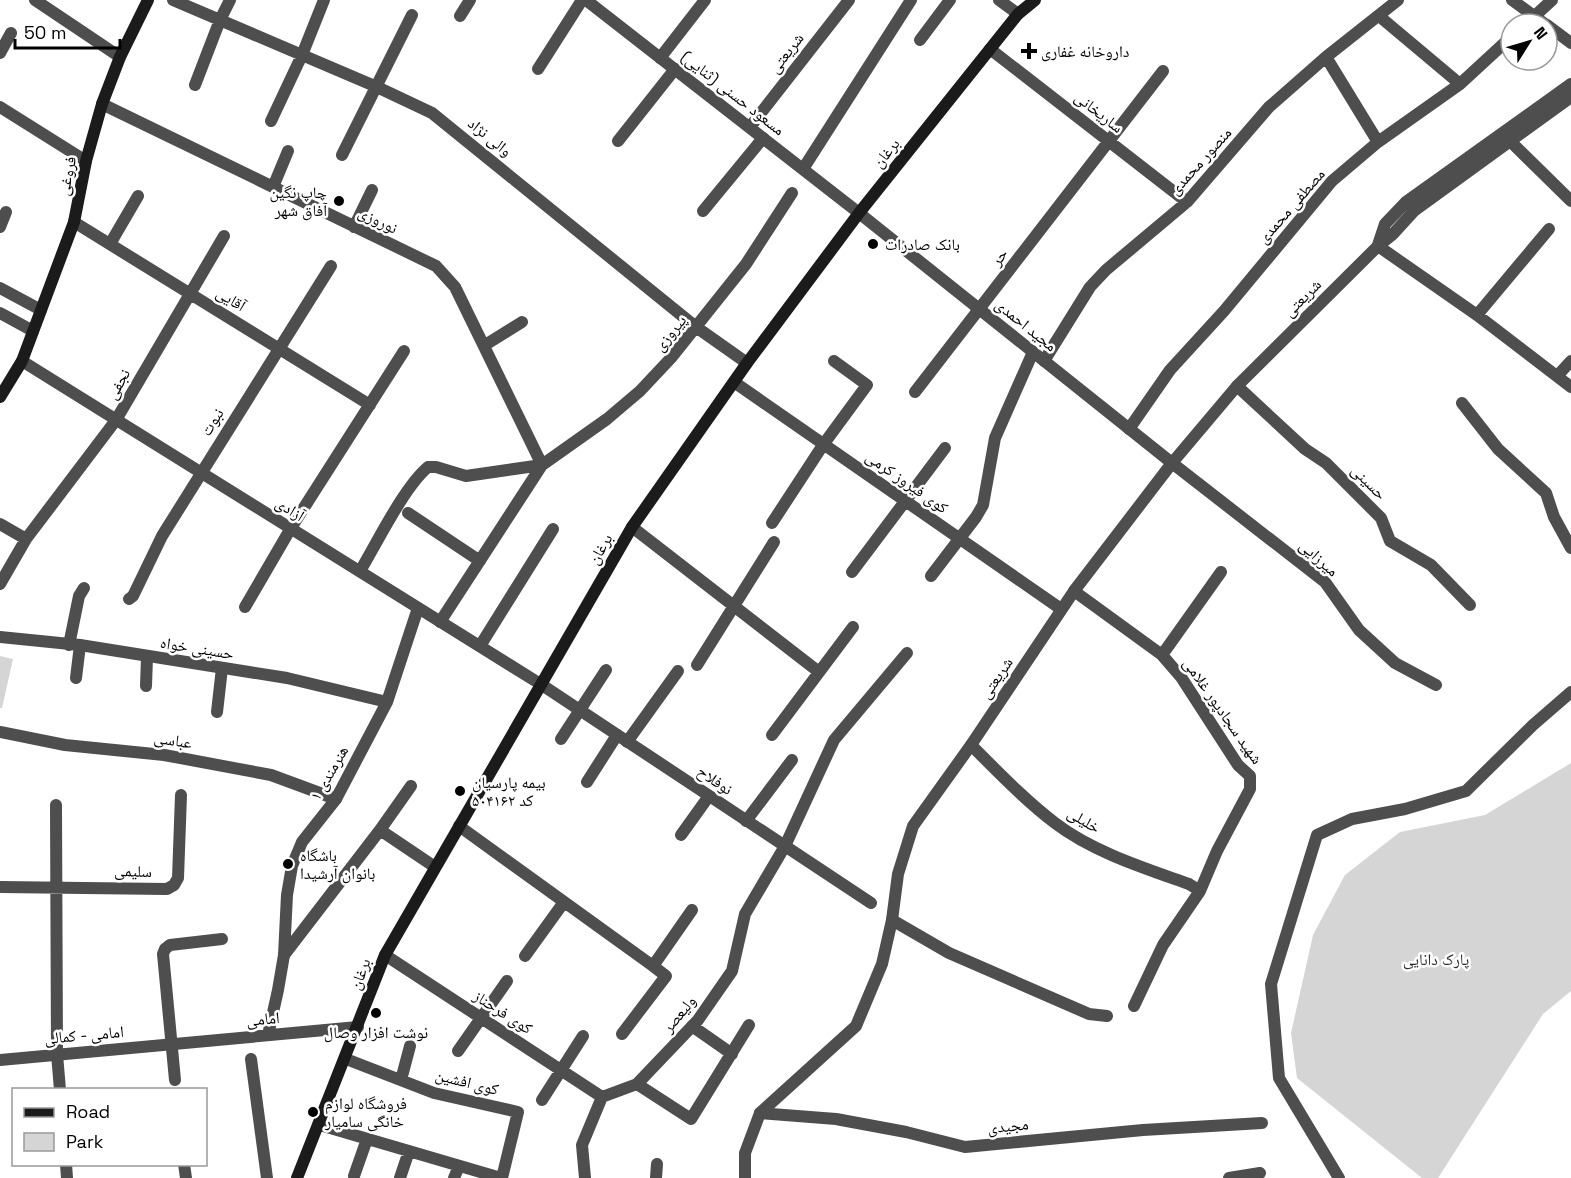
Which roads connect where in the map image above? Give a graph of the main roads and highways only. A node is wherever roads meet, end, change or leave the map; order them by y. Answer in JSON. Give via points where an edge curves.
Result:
{"nodes":[{"id":1,"x":148,"y":0,"type":"edge"},
{"id":2,"x":1035,"y":0,"type":"edge"},
{"id":3,"x":0,"y":397,"type":"edge"},
{"id":4,"x":297,"y":1178,"type":"edge"}],
"edges":[{"from":1,"to":3,"type":"main road","name":"فروغی","via":[[102,104],[74,222],[22,361]]},
{"from":2,"to":4,"type":"main road","name":"برغان","via":[[1018,14],[859,213],[632,527],[386,955]]}]}
